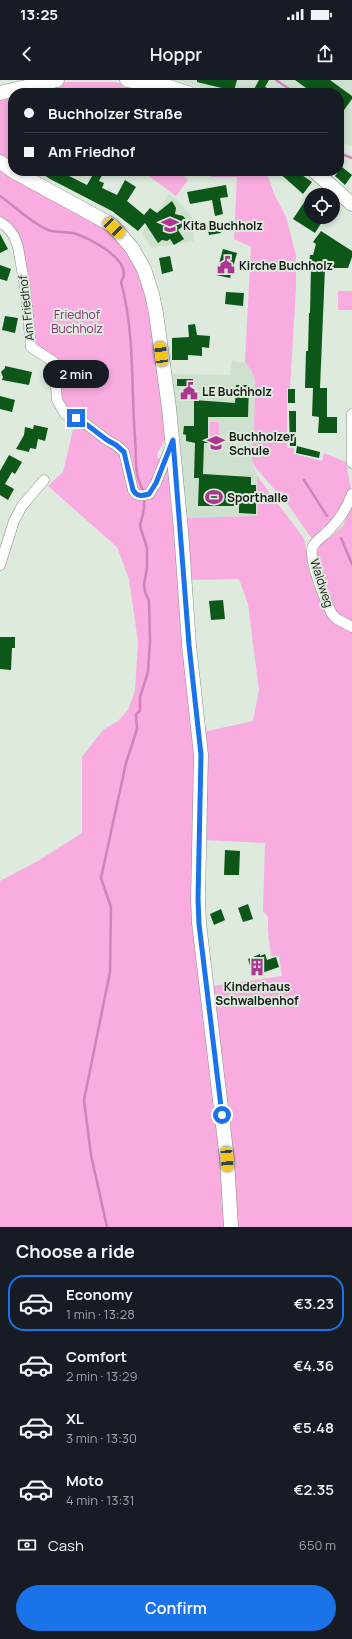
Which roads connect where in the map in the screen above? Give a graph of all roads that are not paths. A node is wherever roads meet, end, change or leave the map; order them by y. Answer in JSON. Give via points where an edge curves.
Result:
{"nodes":[{"id":1,"x":57,"y":80,"type":"edge"},
{"id":2,"x":127,"y":80,"type":"edge"},
{"id":3,"x":22,"y":88,"type":"edge"},
{"id":4,"x":172,"y":88,"type":"edge"},
{"id":5,"x":22,"y":176,"type":"edge"},
{"id":6,"x":320,"y":176,"type":"edge"},
{"id":7,"x":352,"y":204,"type":"edge"},
{"id":8,"x":0,"y":222,"type":"edge"},
{"id":9,"x":352,"y":414,"type":"edge"},
{"id":10,"x":173,"y":440,"type":"junction"},
{"id":11,"x":352,"y":463,"type":"edge"},
{"id":12,"x":44,"y":480,"type":"dead end"},
{"id":13,"x":352,"y":494,"type":"edge"},
{"id":14,"x":0,"y":565,"type":"edge"},
{"id":15,"x":352,"y":627,"type":"edge"},
{"id":16,"x":231,"y":1227,"type":"edge"}],
"edges":[{"from":1,"to":3,"type":"street"},
{"from":2,"to":4,"type":"street"},
{"from":5,"to":10,"type":"street","via":[[112,225],[135,253],[144,269],[152,294]]},
{"from":6,"to":7,"type":"street"},
{"from":8,"to":10,"type":"street","name":"Am Friedhof","via":[[14,236],[18,247],[31,347],[54,362],[57,400],[66,414],[82,421],[124,452],[133,490],[141,496],[149,494],[156,483]]},
{"from":9,"to":11,"type":"street"},
{"from":10,"to":16,"type":"street","via":[[189,645],[201,755],[199,924],[227,1159]]},
{"from":12,"to":14,"type":"street","via":[[22,506],[14,521]]},
{"from":13,"to":15,"type":"street","name":"Waldweg","via":[[338,520],[313,546],[311,557],[332,614]]}]}
